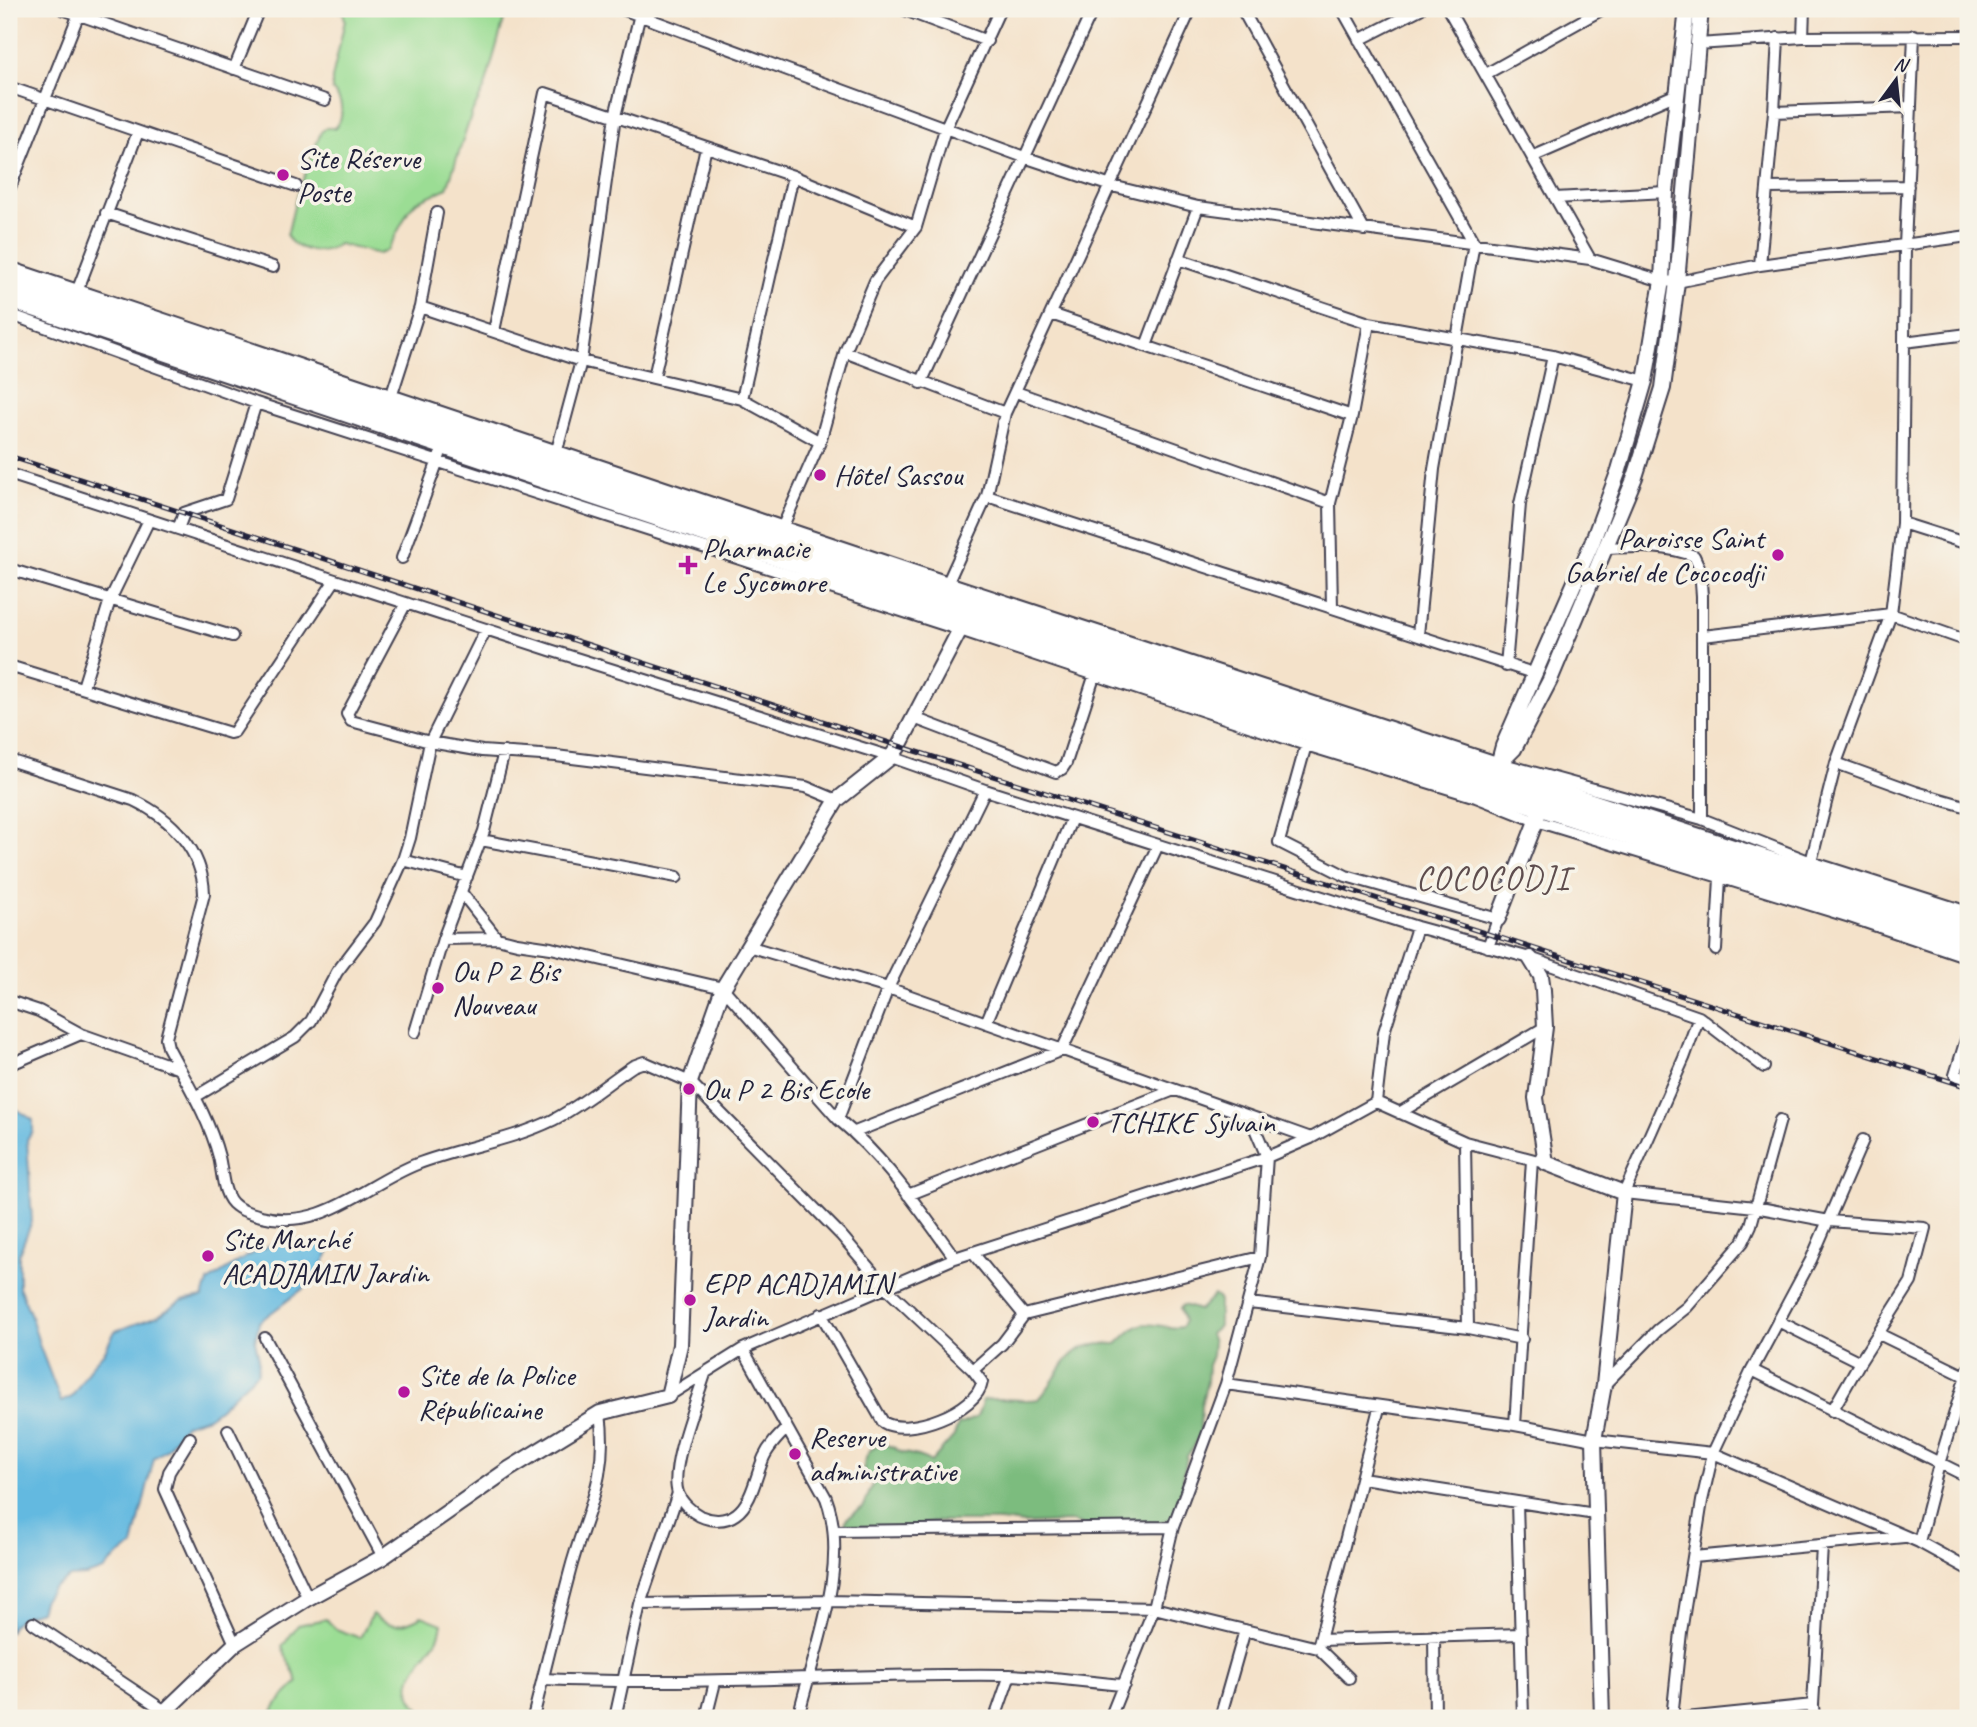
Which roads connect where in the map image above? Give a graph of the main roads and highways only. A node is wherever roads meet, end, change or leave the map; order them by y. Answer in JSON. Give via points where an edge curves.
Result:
{"nodes":[{"id":1,"x":9,"y":281,"type":"edge"},
{"id":2,"x":9,"y":298,"type":"edge"},
{"id":3,"x":1494,"y":782,"type":"junction"},
{"id":4,"x":1540,"y":806,"type":"junction"},
{"id":5,"x":1968,"y":926,"type":"edge"},
{"id":6,"x":1968,"y":943,"type":"edge"}],
"edges":[{"from":1,"to":3,"type":"highway"},
{"from":2,"to":3,"type":"highway","via":[[440,453],[962,624]]},
{"from":3,"to":4,"type":"highway"},
{"from":4,"to":5,"type":"highway"},
{"from":4,"to":6,"type":"highway"}]}
